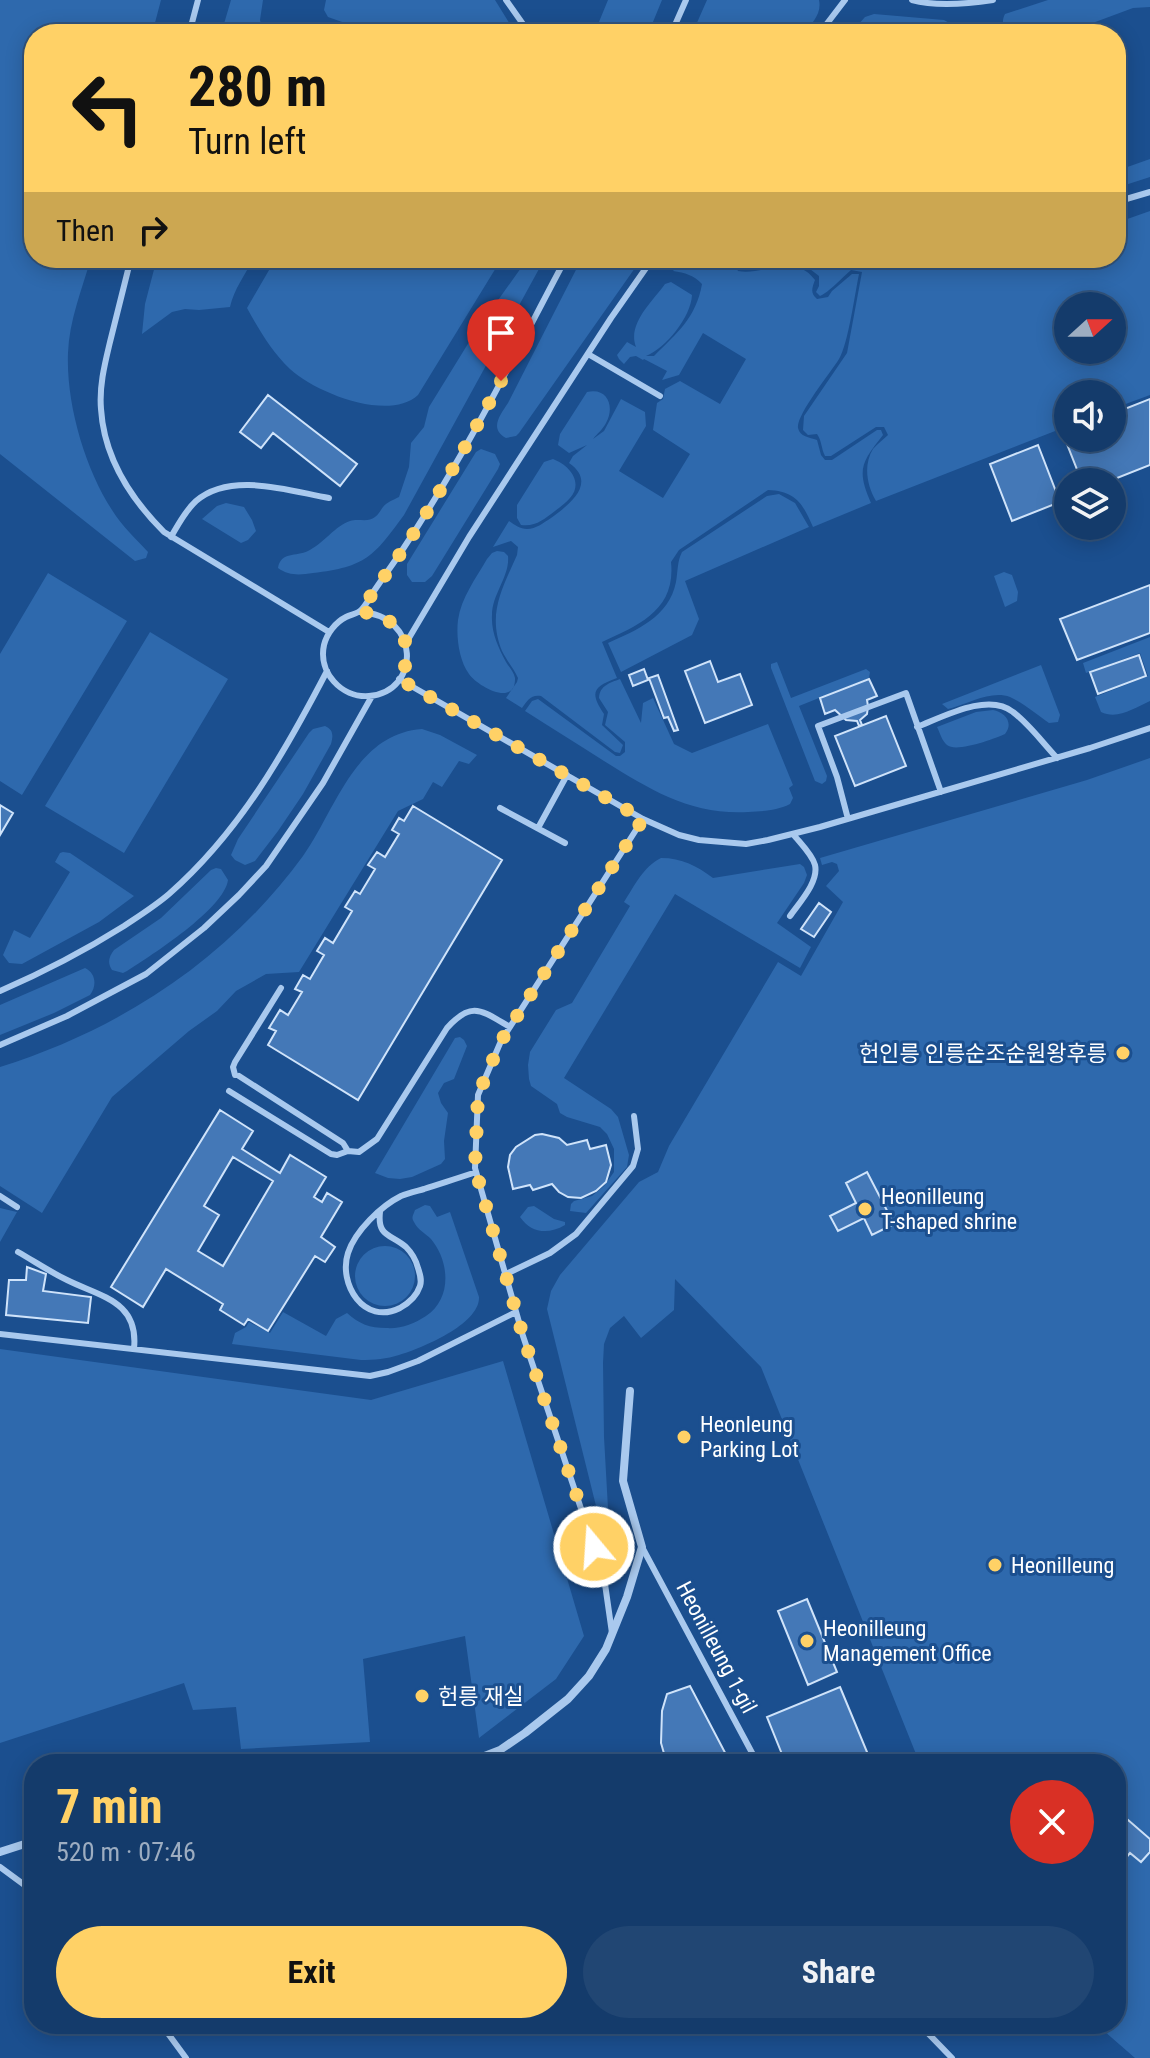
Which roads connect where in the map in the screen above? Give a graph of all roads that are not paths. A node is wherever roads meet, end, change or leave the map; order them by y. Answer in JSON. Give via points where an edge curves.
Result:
{"nodes":[{"id":1,"x":198,"y":0,"type":"edge"},
{"id":2,"x":506,"y":0,"type":"edge"},
{"id":3,"x":686,"y":0,"type":"edge"},
{"id":4,"x":845,"y":0,"type":"edge"},
{"id":5,"x":912,"y":0,"type":"edge"},
{"id":6,"x":993,"y":0,"type":"edge"},
{"id":7,"x":192,"y":24,"type":"edge"},
{"id":8,"x":523,"y":24,"type":"edge"},
{"id":9,"x":675,"y":24,"type":"edge"},
{"id":10,"x":827,"y":24,"type":"edge"},
{"id":11,"x":1150,"y":192,"type":"edge"},
{"id":12,"x":1126,"y":199,"type":"edge"},
{"id":13,"x":129,"y":268,"type":"edge"},
{"id":14,"x":561,"y":268,"type":"edge"},
{"id":15,"x":646,"y":268,"type":"edge"},
{"id":16,"x":588,"y":354,"type":"junction"},
{"id":17,"x":660,"y":396,"type":"dead end"},
{"id":18,"x":329,"y":498,"type":"dead end"},
{"id":19,"x":171,"y":537,"type":"junction"},
{"id":20,"x":360,"y":612,"type":"junction"},
{"id":21,"x":329,"y":632,"type":"junction"},
{"id":22,"x":406,"y":643,"type":"junction"},
{"id":23,"x":327,"y":671,"type":"junction"},
{"id":24,"x":399,"y":679,"type":"junction"},
{"id":25,"x":372,"y":696,"type":"junction"},
{"id":26,"x":917,"y":727,"type":"junction"},
{"id":27,"x":1150,"y":728,"type":"edge"},
{"id":28,"x":1057,"y":758,"type":"junction"},
{"id":29,"x":567,"y":775,"type":"junction"},
{"id":30,"x":941,"y":792,"type":"junction"},
{"id":31,"x":500,"y":808,"type":"dead end"},
{"id":32,"x":643,"y":819,"type":"junction"},
{"id":33,"x":848,"y":819,"type":"junction"},
{"id":34,"x":538,"y":828,"type":"junction"},
{"id":35,"x":793,"y":834,"type":"junction"},
{"id":36,"x":565,"y":843,"type":"dead end"},
{"id":37,"x":790,"y":916,"type":"dead end"},
{"id":38,"x":281,"y":988,"type":"dead end"},
{"id":39,"x":0,"y":991,"type":"edge"},
{"id":40,"x":510,"y":1027,"type":"junction"},
{"id":41,"x":0,"y":1045,"type":"edge"},
{"id":42,"x":229,"y":1091,"type":"dead end"},
{"id":43,"x":634,"y":1116,"type":"dead end"},
{"id":44,"x":348,"y":1151,"type":"junction"},
{"id":45,"x":476,"y":1172,"type":"junction"},
{"id":46,"x":0,"y":1196,"type":"edge"},
{"id":47,"x":17,"y":1207,"type":"dead end"},
{"id":48,"x":380,"y":1212,"type":"junction"},
{"id":49,"x":18,"y":1252,"type":"dead end"},
{"id":50,"x":504,"y":1275,"type":"junction"},
{"id":51,"x":516,"y":1312,"type":"junction"},
{"id":52,"x":0,"y":1334,"type":"edge"},
{"id":53,"x":134,"y":1349,"type":"junction"},
{"id":54,"x":630,"y":1391,"type":"dead end"},
{"id":55,"x":642,"y":1547,"type":"junction"},
{"id":56,"x":612,"y":1634,"type":"junction"},
{"id":57,"x":490,"y":1754,"type":"edge"},
{"id":58,"x":753,"y":1754,"type":"edge"},
{"id":59,"x":24,"y":1844,"type":"edge"},
{"id":60,"x":0,"y":1852,"type":"edge"},
{"id":61,"x":0,"y":1867,"type":"edge"},
{"id":62,"x":24,"y":1885,"type":"edge"},
{"id":63,"x":168,"y":2034,"type":"edge"},
{"id":64,"x":929,"y":2034,"type":"edge"},
{"id":65,"x":186,"y":2058,"type":"edge"},
{"id":66,"x":952,"y":2058,"type":"edge"}],
"edges":[{"from":1,"to":7,"type":"lane"},
{"from":2,"to":8,"type":"lane"},
{"from":3,"to":9,"type":"lane"},
{"from":4,"to":10,"type":"lane"},
{"from":5,"to":6,"type":"lane"},
{"from":11,"to":12,"type":"lane"},
{"from":13,"to":19,"type":"lane","via":[[102,379],[102,422],[125,484]]},
{"from":14,"to":20,"type":"lane","via":[[468,443]]},
{"from":15,"to":16,"type":"lane"},
{"from":16,"to":17,"type":"lane"},
{"from":16,"to":22,"type":"lane"},
{"from":18,"to":19,"type":"lane","via":[[254,485],[214,491],[197,501]]},
{"from":19,"to":21,"type":"lane"},
{"from":20,"to":21,"type":"lane"},
{"from":20,"to":22,"type":"lane","via":[[391,620]]},
{"from":21,"to":23,"type":"lane","via":[[323,658]]},
{"from":22,"to":24,"type":"lane"},
{"from":23,"to":25,"type":"lane","via":[[346,691]]},
{"from":23,"to":39,"type":"lane","via":[[284,752],[243,813],[192,873],[111,934]]},
{"from":24,"to":25,"type":"lane"},
{"from":24,"to":29,"type":"lane"},
{"from":25,"to":41,"type":"lane","via":[[323,783],[266,866],[204,928],[146,974]]},
{"from":26,"to":28,"type":"lane","via":[[981,704],[1003,706]]},
{"from":26,"to":30,"type":"lane"},
{"from":26,"to":33,"type":"lane","via":[[906,693],[818,726]]},
{"from":27,"to":28,"type":"lane"},
{"from":28,"to":30,"type":"lane"},
{"from":29,"to":32,"type":"lane"},
{"from":29,"to":34,"type":"lane"},
{"from":30,"to":33,"type":"lane"},
{"from":31,"to":34,"type":"lane"},
{"from":32,"to":35,"type":"lane","via":[[679,835],[728,843]]},
{"from":32,"to":40,"type":"lane"},
{"from":33,"to":35,"type":"lane"},
{"from":34,"to":36,"type":"lane"},
{"from":35,"to":37,"type":"lane","via":[[815,864],[816,874]]},
{"from":38,"to":44,"type":"lane","via":[[233,1067],[237,1076]]},
{"from":40,"to":44,"type":"lane","via":[[480,1010],[457,1017],[377,1139],[359,1152]]},
{"from":40,"to":45,"type":"lane","via":[[478,1095]]},
{"from":42,"to":44,"type":"lane","via":[[331,1154]]},
{"from":43,"to":50,"type":"lane","via":[[638,1149],[633,1166],[576,1234]]},
{"from":45,"to":48,"type":"lane","via":[[401,1196]]},
{"from":45,"to":50,"type":"lane"},
{"from":46,"to":47,"type":"lane"},
{"from":48,"to":48,"type":"lane","via":[[354,1238],[346,1268],[347,1282],[360,1304],[386,1312],[403,1307],[421,1281],[413,1255],[382,1230]]},
{"from":49,"to":53,"type":"lane","via":[[115,1301],[128,1314]]},
{"from":50,"to":51,"type":"lane"},
{"from":51,"to":53,"type":"lane","via":[[376,1376]]},
{"from":51,"to":56,"type":"lane","via":[[604,1577]]},
{"from":52,"to":53,"type":"lane"},
{"from":54,"to":55,"type":"street","via":[[623,1481]]},
{"from":55,"to":56,"type":"street"},
{"from":55,"to":58,"type":"lane","name":"Heonilleung 1-gil"},
{"from":56,"to":57,"type":"street","via":[[589,1676],[568,1699]]},
{"from":59,"to":60,"type":"street"},
{"from":61,"to":62,"type":"lane"},
{"from":63,"to":65,"type":"lane"},
{"from":64,"to":66,"type":"lane"}]}
